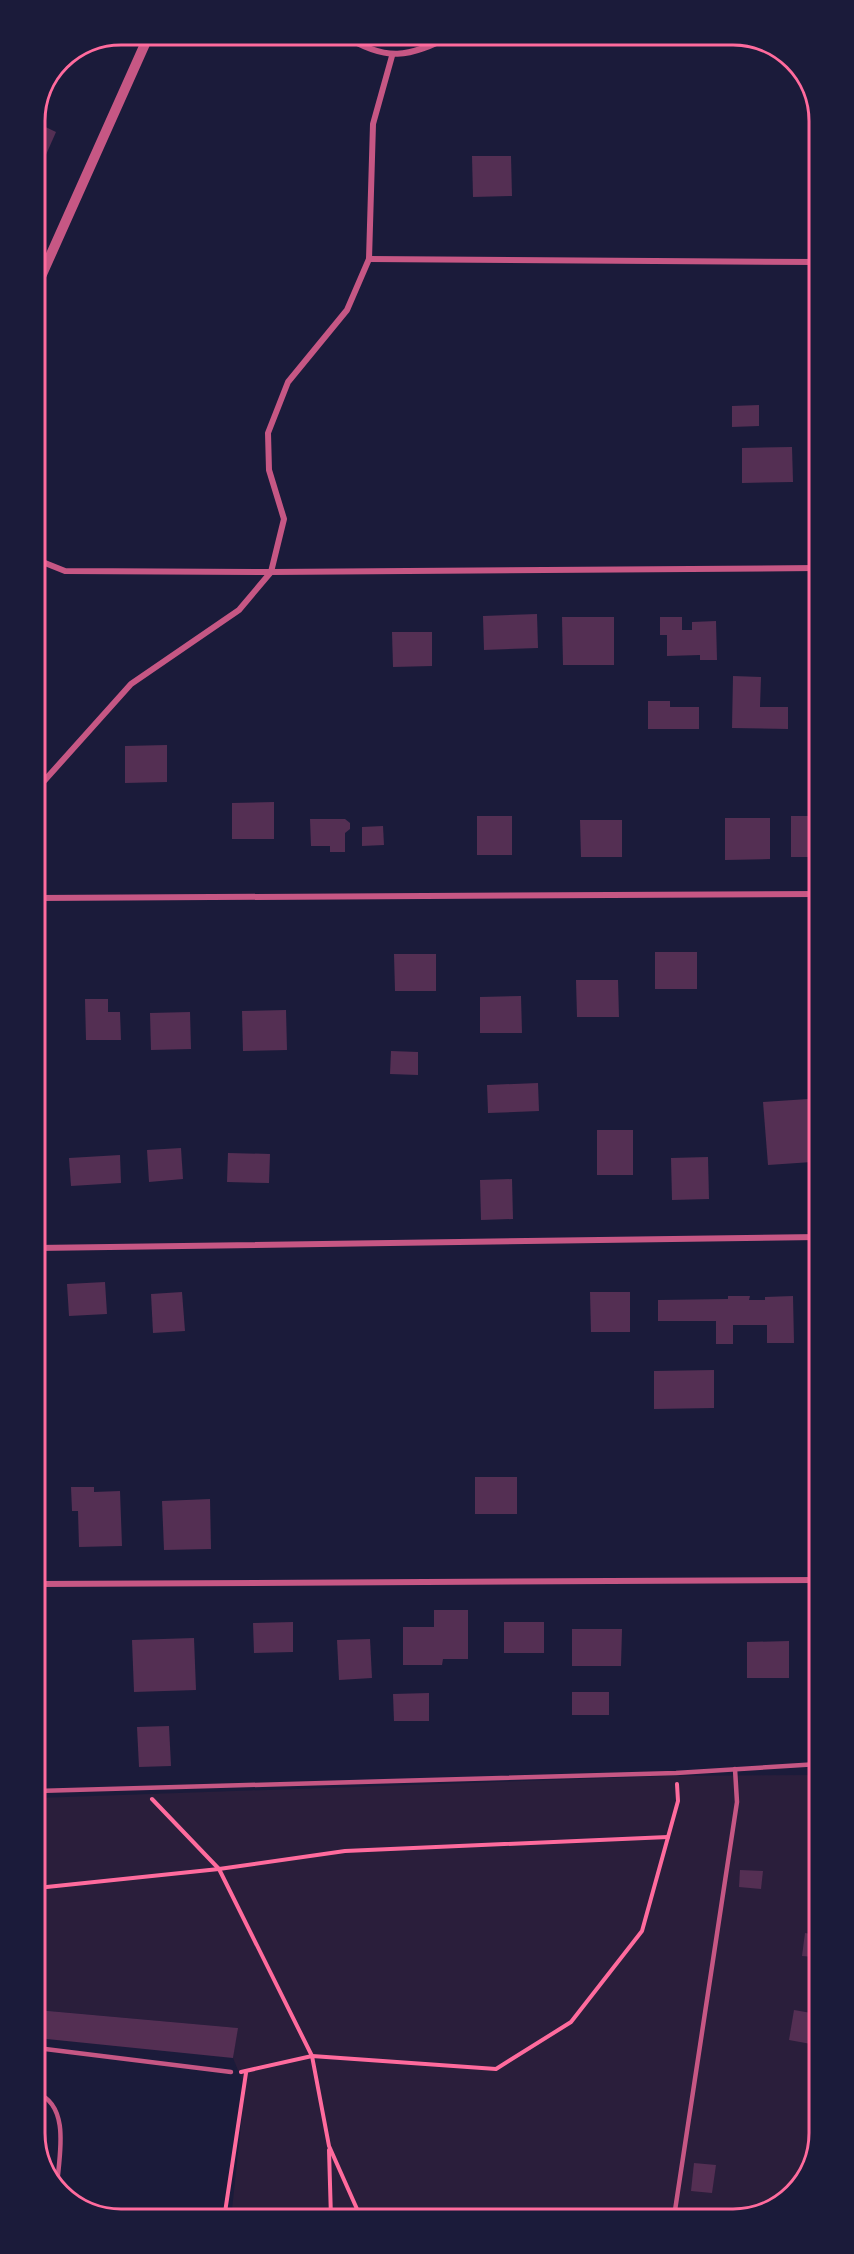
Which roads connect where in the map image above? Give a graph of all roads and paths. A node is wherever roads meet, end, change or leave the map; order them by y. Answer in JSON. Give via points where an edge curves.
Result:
{"nodes":[{"id":1,"x":144,"y":45,"type":"edge"},
{"id":2,"x":361,"y":45,"type":"edge"},
{"id":3,"x":434,"y":45,"type":"edge"},
{"id":4,"x":392,"y":56,"type":"junction"},
{"id":5,"x":369,"y":259,"type":"junction"},
{"id":6,"x":809,"y":262,"type":"edge"},
{"id":7,"x":45,"y":268,"type":"edge"},
{"id":8,"x":45,"y":563,"type":"edge"},
{"id":9,"x":809,"y":568,"type":"edge"},
{"id":10,"x":271,"y":572,"type":"junction"},
{"id":11,"x":45,"y":780,"type":"edge"},
{"id":12,"x":809,"y":894,"type":"edge"},
{"id":13,"x":45,"y":898,"type":"edge"},
{"id":14,"x":809,"y":1237,"type":"edge"},
{"id":15,"x":45,"y":1248,"type":"edge"},
{"id":16,"x":809,"y":1580,"type":"edge"},
{"id":17,"x":45,"y":1584,"type":"edge"},
{"id":18,"x":809,"y":1765,"type":"edge"},
{"id":19,"x":735,"y":1769,"type":"junction"},
{"id":20,"x":676,"y":1773,"type":"junction"},
{"id":21,"x":141,"y":1787,"type":"junction"},
{"id":22,"x":45,"y":1791,"type":"edge"},
{"id":23,"x":668,"y":1837,"type":"junction"},
{"id":24,"x":219,"y":1869,"type":"junction"},
{"id":25,"x":45,"y":1887,"type":"edge"},
{"id":26,"x":45,"y":2049,"type":"edge"},
{"id":27,"x":312,"y":2056,"type":"junction"},
{"id":28,"x":231,"y":2072,"type":"joint"},
{"id":29,"x":246,"y":2073,"type":"junction"},
{"id":30,"x":45,"y":2097,"type":"edge"},
{"id":31,"x":329,"y":2146,"type":"junction"},
{"id":32,"x":58,"y":2174,"type":"edge"},
{"id":33,"x":226,"y":2209,"type":"edge"},
{"id":34,"x":331,"y":2209,"type":"edge"},
{"id":35,"x":357,"y":2209,"type":"edge"},
{"id":36,"x":675,"y":2209,"type":"edge"}],
"edges":[{"from":1,"to":7,"type":"street"},
{"from":2,"to":4,"type":"street"},
{"from":3,"to":4,"type":"street"},
{"from":4,"to":5,"type":"street","via":[[373,124]]},
{"from":5,"to":6,"type":"street"},
{"from":5,"to":10,"type":"street","via":[[347,310],[288,382],[268,433],[270,470],[284,519]]},
{"from":8,"to":10,"type":"street","via":[[65,571]]},
{"from":9,"to":10,"type":"street"},
{"from":10,"to":11,"type":"street","via":[[239,610],[131,684]]},
{"from":12,"to":13,"type":"street"},
{"from":14,"to":15,"type":"street"},
{"from":16,"to":17,"type":"street"},
{"from":18,"to":19,"type":"lane"},
{"from":19,"to":20,"type":"lane"},
{"from":19,"to":36,"type":"lane","via":[[737,1802]]},
{"from":20,"to":21,"type":"lane"},
{"from":20,"to":23,"type":"path","via":[[678,1801]]},
{"from":21,"to":22,"type":"lane"},
{"from":21,"to":24,"type":"path"},
{"from":23,"to":24,"type":"path","via":[[345,1851]]},
{"from":23,"to":27,"type":"path","via":[[642,1931],[571,2022],[496,2069]]},
{"from":24,"to":25,"type":"path"},
{"from":24,"to":27,"type":"path"},
{"from":26,"to":28,"type":"lane"},
{"from":27,"to":29,"type":"path"},
{"from":27,"to":31,"type":"path"},
{"from":28,"to":29,"type":"path"},
{"from":29,"to":33,"type":"path"},
{"from":30,"to":32,"type":"lane","via":[[55,2108],[60,2123]]},
{"from":31,"to":34,"type":"path"},
{"from":31,"to":35,"type":"path"}]}
